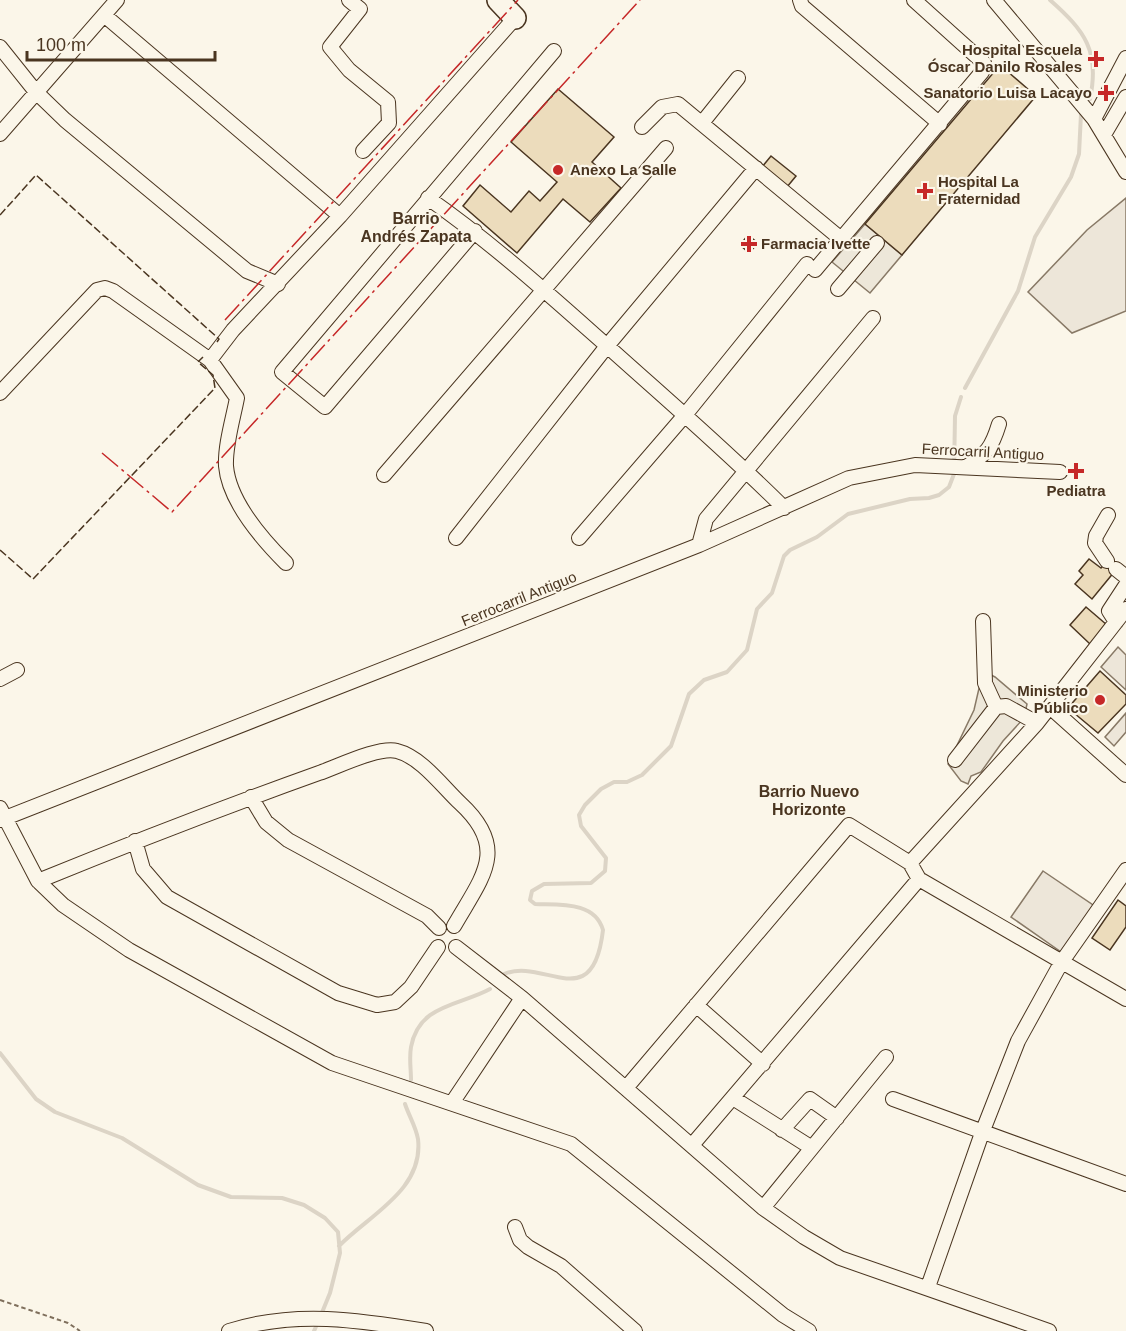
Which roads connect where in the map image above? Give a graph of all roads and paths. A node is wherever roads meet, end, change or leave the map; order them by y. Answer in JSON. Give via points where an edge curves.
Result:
{"nodes":[{"id":1,"x":117,"y":0,"type":"edge"},
{"id":2,"x":349,"y":0,"type":"edge"},
{"id":3,"x":495,"y":0,"type":"edge"},
{"id":4,"x":800,"y":0,"type":"edge"},
{"id":5,"x":914,"y":0,"type":"edge"},
{"id":6,"x":994,"y":0,"type":"edge"},
{"id":7,"x":104,"y":15,"type":"junction"},
{"id":8,"x":516,"y":18,"type":"joint"},
{"id":9,"x":0,"y":47,"type":"edge"},
{"id":10,"x":554,"y":51,"type":"dead end"},
{"id":11,"x":1126,"y":58,"type":"edge"},
{"id":12,"x":738,"y":78,"type":"dead end"},
{"id":13,"x":36,"y":92,"type":"junction"},
{"id":14,"x":1126,"y":98,"type":"edge"},
{"id":15,"x":1094,"y":118,"type":"junction"},
{"id":16,"x":702,"y":123,"type":"junction"},
{"id":17,"x":940,"y":124,"type":"junction"},
{"id":18,"x":642,"y":128,"type":"dead end"},
{"id":19,"x":1105,"y":133,"type":"junction"},
{"id":20,"x":0,"y":134,"type":"edge"},
{"id":21,"x":666,"y":148,"type":"dead end"},
{"id":22,"x":363,"y":151,"type":"dead end"},
{"id":23,"x":756,"y":168,"type":"junction"},
{"id":24,"x":1126,"y":172,"type":"edge"},
{"id":25,"x":428,"y":198,"type":"junction"},
{"id":26,"x":340,"y":216,"type":"junction"},
{"id":27,"x":475,"y":231,"type":"junction"},
{"id":28,"x":841,"y":239,"type":"junction"},
{"id":29,"x":876,"y":243,"type":"dead end"},
{"id":30,"x":278,"y":284,"type":"junction"},
{"id":31,"x":838,"y":289,"type":"dead end"},
{"id":32,"x":545,"y":291,"type":"junction"},
{"id":33,"x":873,"y":318,"type":"dead end"},
{"id":34,"x":607,"y":346,"type":"junction"},
{"id":35,"x":210,"y":360,"type":"junction"},
{"id":36,"x":0,"y":393,"type":"edge"},
{"id":37,"x":685,"y":415,"type":"junction"},
{"id":38,"x":999,"y":423,"type":"dead end"},
{"id":39,"x":966,"y":467,"type":"junction"},
{"id":40,"x":745,"y":469,"type":"junction"},
{"id":41,"x":1060,"y":472,"type":"dead end"},
{"id":42,"x":384,"y":475,"type":"dead end"},
{"id":43,"x":784,"y":508,"type":"junction"},
{"id":44,"x":1108,"y":515,"type":"dead end"},
{"id":45,"x":456,"y":538,"type":"dead end"},
{"id":46,"x":579,"y":538,"type":"dead end"},
{"id":47,"x":699,"y":545,"type":"junction"},
{"id":48,"x":286,"y":563,"type":"dead end"},
{"id":49,"x":1116,"y":569,"type":"edge"},
{"id":50,"x":1126,"y":585,"type":"edge"},
{"id":51,"x":1126,"y":609,"type":"edge"},
{"id":52,"x":983,"y":621,"type":"dead end"},
{"id":53,"x":1116,"y":622,"type":"junction"},
{"id":54,"x":17,"y":670,"type":"dead end"},
{"id":55,"x":0,"y":679,"type":"edge"},
{"id":56,"x":996,"y":707,"type":"junction"},
{"id":57,"x":1050,"y":707,"type":"junction"},
{"id":58,"x":1037,"y":723,"type":"junction"},
{"id":59,"x":955,"y":760,"type":"dead end"},
{"id":60,"x":1126,"y":776,"type":"edge"},
{"id":61,"x":251,"y":797,"type":"junction"},
{"id":62,"x":2,"y":815,"type":"edge"},
{"id":63,"x":135,"y":841,"type":"junction"},
{"id":64,"x":910,"y":863,"type":"junction"},
{"id":65,"x":1126,"y":870,"type":"edge"},
{"id":66,"x":919,"y":879,"type":"junction"},
{"id":67,"x":38,"y":881,"type":"junction"},
{"id":68,"x":454,"y":926,"type":"junction"},
{"id":69,"x":439,"y":928,"type":"junction"},
{"id":70,"x":438,"y":947,"type":"junction"},
{"id":71,"x":456,"y":947,"type":"junction"},
{"id":72,"x":1061,"y":963,"type":"junction"},
{"id":73,"x":522,"y":998,"type":"junction"},
{"id":74,"x":1126,"y":999,"type":"edge"},
{"id":75,"x":696,"y":1005,"type":"junction"},
{"id":76,"x":886,"y":1057,"type":"dead end"},
{"id":77,"x":763,"y":1064,"type":"junction"},
{"id":78,"x":626,"y":1088,"type":"junction"},
{"id":79,"x":733,"y":1098,"type":"junction"},
{"id":80,"x":893,"y":1099,"type":"dead end"},
{"id":81,"x":452,"y":1103,"type":"junction"},
{"id":82,"x":837,"y":1118,"type":"junction"},
{"id":83,"x":782,"y":1130,"type":"junction"},
{"id":84,"x":982,"y":1133,"type":"junction"},
{"id":85,"x":693,"y":1144,"type":"junction"},
{"id":86,"x":812,"y":1148,"type":"junction"},
{"id":87,"x":1126,"y":1184,"type":"edge"},
{"id":88,"x":763,"y":1208,"type":"junction"},
{"id":89,"x":515,"y":1227,"type":"dead end"},
{"id":90,"x":928,"y":1287,"type":"junction"},
{"id":91,"x":0,"y":1300,"type":"edge"},
{"id":92,"x":80,"y":1331,"type":"edge"},
{"id":93,"x":229,"y":1331,"type":"edge"},
{"id":94,"x":426,"y":1331,"type":"edge"},
{"id":95,"x":635,"y":1331,"type":"edge"},
{"id":96,"x":810,"y":1331,"type":"edge"},
{"id":97,"x":1049,"y":1331,"type":"edge"}],
"edges":[{"from":1,"to":7,"type":"street"},
{"from":2,"to":22,"type":"street","via":[[360,9],[330,47],[349,70],[388,102],[389,123]]},
{"from":3,"to":8,"type":"highway"},
{"from":4,"to":17,"type":"street","via":[[802,6]]},
{"from":5,"to":17,"type":"street","via":[[984,63],[978,78]]},
{"from":6,"to":15,"type":"street"},
{"from":7,"to":13,"type":"street"},
{"from":7,"to":26,"type":"street"},
{"from":8,"to":26,"type":"street"},
{"from":9,"to":13,"type":"street"},
{"from":10,"to":25,"type":"street"},
{"from":11,"to":15,"type":"street"},
{"from":12,"to":16,"type":"street"},
{"from":13,"to":20,"type":"street"},
{"from":13,"to":30,"type":"street","via":[[247,271]]},
{"from":14,"to":19,"type":"street"},
{"from":15,"to":19,"type":"street"},
{"from":16,"to":18,"type":"street","via":[[678,104],[662,107]]},
{"from":16,"to":23,"type":"street"},
{"from":17,"to":28,"type":"street"},
{"from":19,"to":24,"type":"street"},
{"from":21,"to":32,"type":"street"},
{"from":23,"to":28,"type":"street"},
{"from":23,"to":34,"type":"street"},
{"from":25,"to":27,"type":"street"},
{"from":25,"to":27,"type":"street","via":[[282,372],[325,407]]},
{"from":26,"to":30,"type":"street"},
{"from":27,"to":32,"type":"street"},
{"from":28,"to":37,"type":"street","via":[[811,267]]},
{"from":29,"to":31,"type":"street"},
{"from":30,"to":35,"type":"street"},
{"from":32,"to":34,"type":"street"},
{"from":32,"to":42,"type":"street"},
{"from":33,"to":40,"type":"street"},
{"from":34,"to":37,"type":"street"},
{"from":34,"to":45,"type":"street"},
{"from":35,"to":36,"type":"street","via":[[105,288],[98,290]]},
{"from":35,"to":48,"type":"street","via":[[237,398],[226,466],[232,486],[258,534]]},
{"from":37,"to":40,"type":"street"},
{"from":37,"to":46,"type":"street"},
{"from":38,"to":39,"type":"street","via":[[984,456]]},
{"from":39,"to":41,"type":"street","name":"Ferrocarril Antiguo"},
{"from":39,"to":43,"type":"street","name":"Ferrocarril Antiguo","via":[[915,465],[849,478]]},
{"from":40,"to":43,"type":"street"},
{"from":40,"to":47,"type":"street","via":[[706,519]]},
{"from":43,"to":47,"type":"street","name":"Ferrocarril Antiguo"},
{"from":44,"to":49,"type":"street","via":[[1095,543]]},
{"from":47,"to":62,"type":"street","name":"Ferrocarril Antiguo"},
{"from":50,"to":53,"type":"street","via":[[1109,611]]},
{"from":51,"to":53,"type":"street"},
{"from":52,"to":56,"type":"street","via":[[985,683]]},
{"from":53,"to":57,"type":"street"},
{"from":54,"to":55,"type":"street"},
{"from":56,"to":58,"type":"street","via":[[1006,706]]},
{"from":56,"to":59,"type":"street"},
{"from":57,"to":58,"type":"street"},
{"from":57,"to":60,"type":"street"},
{"from":58,"to":64,"type":"street"},
{"from":61,"to":63,"type":"street"},
{"from":61,"to":68,"type":"street","via":[[385,751],[397,751],[413,759],[471,813],[489,847],[485,872]]},
{"from":61,"to":69,"type":"street","via":[[266,822],[288,840],[427,916]]},
{"from":62,"to":67,"type":"street"},
{"from":63,"to":67,"type":"street"},
{"from":63,"to":70,"type":"street","via":[[143,869],[167,897],[338,993],[377,1005],[395,1002],[411,987]]},
{"from":64,"to":66,"type":"street"},
{"from":64,"to":75,"type":"street","via":[[849,825]]},
{"from":65,"to":72,"type":"street"},
{"from":66,"to":72,"type":"street"},
{"from":66,"to":77,"type":"street"},
{"from":67,"to":81,"type":"street","via":[[63,905],[129,950],[332,1063]]},
{"from":68,"to":69,"type":"street","via":[[446,924]]},
{"from":68,"to":71,"type":"street","via":[[460,939]]},
{"from":69,"to":70,"type":"street","via":[[435,934]]},
{"from":70,"to":71,"type":"street"},
{"from":71,"to":73,"type":"street"},
{"from":72,"to":74,"type":"street"},
{"from":72,"to":84,"type":"street","via":[[1018,1041]]},
{"from":73,"to":78,"type":"street"},
{"from":73,"to":81,"type":"street"},
{"from":75,"to":77,"type":"street"},
{"from":75,"to":78,"type":"street"},
{"from":76,"to":82,"type":"street"},
{"from":77,"to":79,"type":"street"},
{"from":78,"to":85,"type":"street"},
{"from":79,"to":83,"type":"street"},
{"from":79,"to":85,"type":"street"},
{"from":80,"to":84,"type":"street"},
{"from":81,"to":96,"type":"street","via":[[571,1143],[783,1315]]},
{"from":82,"to":83,"type":"street","via":[[810,1099]]},
{"from":82,"to":86,"type":"street"},
{"from":83,"to":86,"type":"street"},
{"from":84,"to":87,"type":"street"},
{"from":84,"to":90,"type":"street"},
{"from":85,"to":88,"type":"street"},
{"from":86,"to":88,"type":"street"},
{"from":88,"to":90,"type":"street","via":[[840,1258]]},
{"from":89,"to":95,"type":"street","via":[[528,1247],[561,1266]]},
{"from":90,"to":97,"type":"street"},
{"from":91,"to":92,"type":"path","via":[[68,1323]]},
{"from":93,"to":94,"type":"street","via":[[299,1317],[367,1321]]}]}
